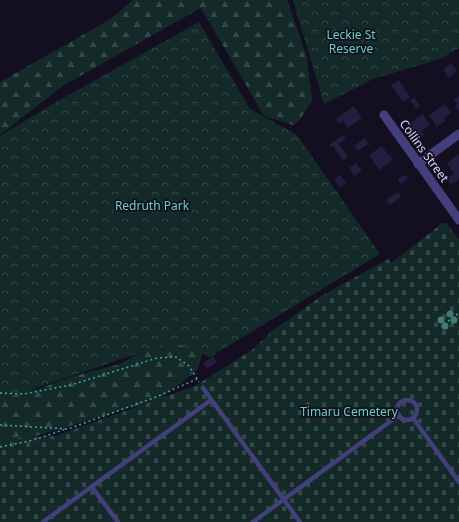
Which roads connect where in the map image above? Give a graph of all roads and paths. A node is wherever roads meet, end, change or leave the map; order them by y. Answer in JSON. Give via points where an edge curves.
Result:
{"nodes":[{"id":1,"x":384,"y":115,"type":"dead end"},
{"id":2,"x":459,"y":134,"type":"edge"},
{"id":3,"x":418,"y":164,"type":"junction"},
{"id":4,"x":459,"y":220,"type":"edge"},
{"id":5,"x":459,"y":313,"type":"edge"},
{"id":6,"x":444,"y":324,"type":"dead end"},
{"id":7,"x":197,"y":379,"type":"junction"},
{"id":8,"x":203,"y":388,"type":"joint"},
{"id":9,"x":0,"y":392,"type":"edge"},
{"id":10,"x":211,"y":400,"type":"junction"},
{"id":11,"x":399,"y":415,"type":"junction"},
{"id":12,"x":413,"y":418,"type":"junction"},
{"id":13,"x":0,"y":425,"type":"edge"},
{"id":14,"x":68,"y":429,"type":"junction"},
{"id":15,"x":0,"y":447,"type":"edge"},
{"id":16,"x":459,"y":482,"type":"edge"},
{"id":17,"x":92,"y":487,"type":"junction"},
{"id":18,"x":284,"y":500,"type":"junction"},
{"id":19,"x":43,"y":522,"type":"edge"},
{"id":20,"x":118,"y":522,"type":"edge"},
{"id":21,"x":253,"y":522,"type":"edge"},
{"id":22,"x":300,"y":522,"type":"edge"}],
"edges":[{"from":1,"to":3,"type":"street","name":"Collins Street"},
{"from":2,"to":3,"type":"street"},
{"from":3,"to":4,"type":"street","name":"Collins Street"},
{"from":5,"to":6,"type":"path"},
{"from":7,"to":8,"type":"path"},
{"from":7,"to":9,"type":"path","via":[[189,366],[176,357],[170,357],[157,358],[71,385],[24,394]]},
{"from":7,"to":14,"type":"path"},
{"from":8,"to":10,"type":"lane"},
{"from":10,"to":17,"type":"lane"},
{"from":10,"to":18,"type":"lane"},
{"from":11,"to":12,"type":"lane","via":[[407,420]]},
{"from":11,"to":12,"type":"lane","via":[[398,405],[410,400],[417,406],[417,413]]},
{"from":11,"to":18,"type":"lane"},
{"from":12,"to":16,"type":"lane"},
{"from":13,"to":14,"type":"path"},
{"from":14,"to":15,"type":"path"},
{"from":17,"to":19,"type":"lane"},
{"from":17,"to":20,"type":"lane"},
{"from":18,"to":21,"type":"lane"},
{"from":18,"to":22,"type":"lane"}]}
